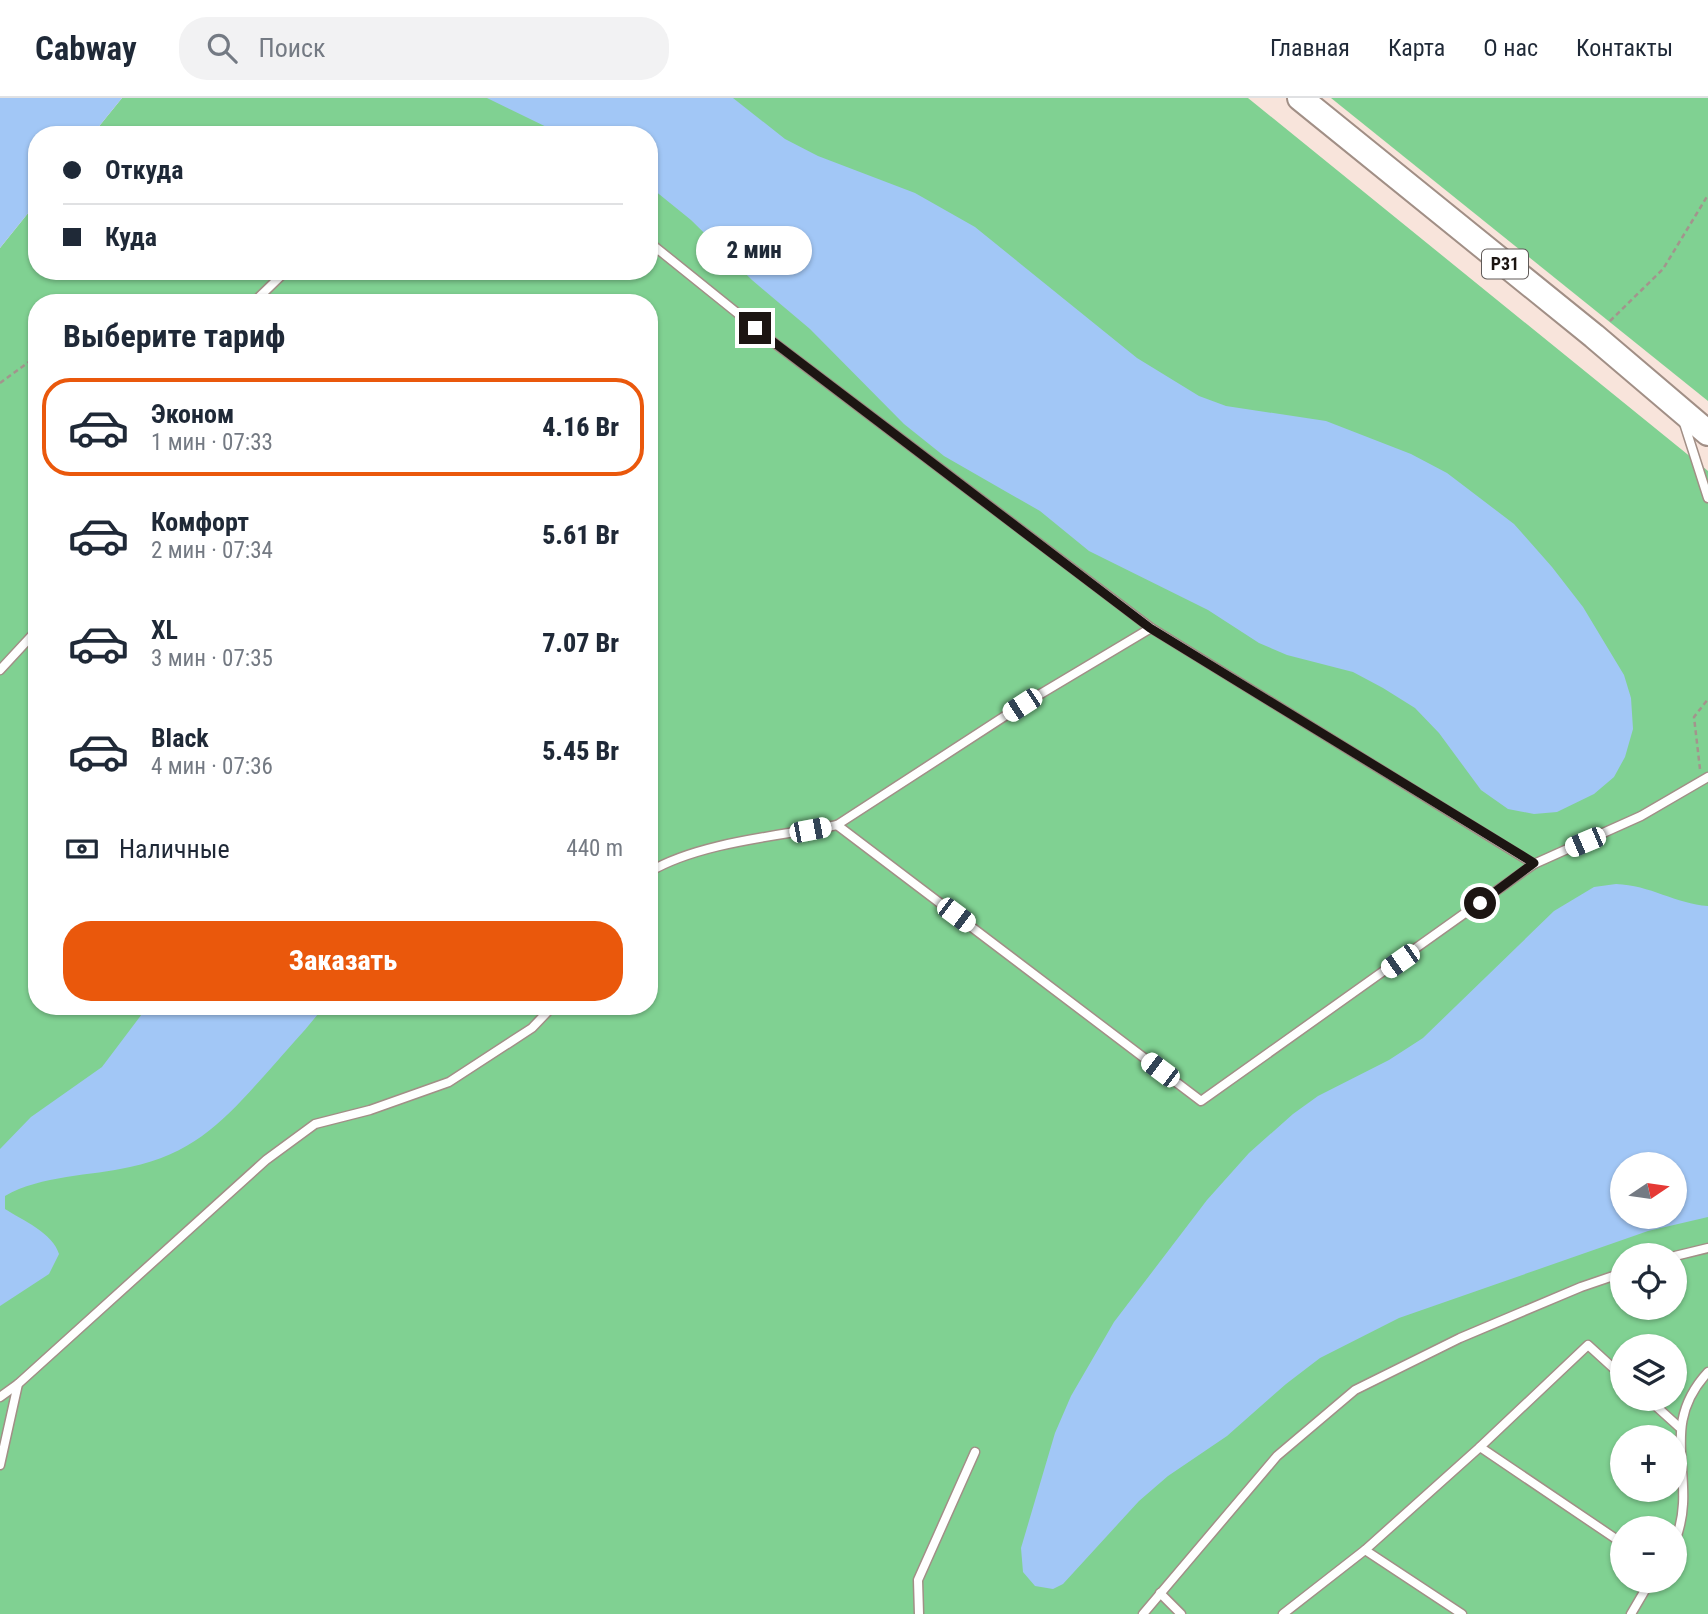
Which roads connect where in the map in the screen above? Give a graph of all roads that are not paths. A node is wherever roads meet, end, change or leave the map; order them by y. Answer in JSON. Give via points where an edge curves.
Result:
{"nodes":[{"id":1,"x":1300,"y":98,"type":"edge"},
{"id":2,"x":658,"y":249,"type":"edge"},
{"id":3,"x":277,"y":280,"type":"edge"},
{"id":4,"x":262,"y":294,"type":"edge"},
{"id":5,"x":1680,"y":411,"type":"junction"},
{"id":6,"x":1708,"y":433,"type":"edge"},
{"id":7,"x":1708,"y":498,"type":"edge"},
{"id":8,"x":1150,"y":628,"type":"junction"},
{"id":9,"x":28,"y":640,"type":"edge"},
{"id":10,"x":0,"y":670,"type":"edge"},
{"id":11,"x":1705,"y":778,"type":"edge"},
{"id":12,"x":837,"y":825,"type":"junction"},
{"id":13,"x":1534,"y":863,"type":"junction"},
{"id":14,"x":658,"y":867,"type":"edge"},
{"id":15,"x":544,"y":1015,"type":"edge"},
{"id":16,"x":1708,"y":1248,"type":"edge"},
{"id":17,"x":1687,"y":1253,"type":"edge"},
{"id":18,"x":1610,"y":1277,"type":"edge"},
{"id":19,"x":1610,"y":1365,"type":"edge"},
{"id":20,"x":1708,"y":1372,"type":"edge"},
{"id":21,"x":18,"y":1384,"type":"junction"},
{"id":22,"x":0,"y":1397,"type":"edge"},
{"id":23,"x":1661,"y":1411,"type":"edge"},
{"id":24,"x":1677,"y":1425,"type":"edge"},
{"id":25,"x":1680,"y":1425,"type":"edge"},
{"id":26,"x":1480,"y":1447,"type":"junction"},
{"id":27,"x":975,"y":1452,"type":"dead end"},
{"id":28,"x":0,"y":1465,"type":"edge"},
{"id":29,"x":1610,"y":1535,"type":"edge"},
{"id":30,"x":1365,"y":1549,"type":"junction"},
{"id":31,"x":1643,"y":1593,"type":"edge"},
{"id":32,"x":1160,"y":1594,"type":"junction"},
{"id":33,"x":919,"y":1614,"type":"edge"},
{"id":34,"x":1143,"y":1614,"type":"edge"},
{"id":35,"x":1181,"y":1614,"type":"edge"},
{"id":36,"x":1283,"y":1614,"type":"edge"},
{"id":37,"x":1462,"y":1614,"type":"edge"},
{"id":38,"x":1631,"y":1614,"type":"edge"}],
"edges":[{"from":1,"to":5,"type":"main road","number":"Р31"},
{"from":2,"to":8,"type":"lane","via":[[776,345]]},
{"from":3,"to":4,"type":"lane"},
{"from":5,"to":6,"type":"main road","number":"Р31"},
{"from":5,"to":7,"type":"lane"},
{"from":8,"to":12,"type":"lane"},
{"from":8,"to":13,"type":"lane"},
{"from":9,"to":10,"type":"lane"},
{"from":11,"to":13,"type":"lane","via":[[1641,816]]},
{"from":12,"to":13,"type":"lane","via":[[1201,1101]]},
{"from":12,"to":14,"type":"lane","via":[[701,852]]},
{"from":15,"to":21,"type":"lane","via":[[532,1028],[449,1082],[315,1124],[293,1138]]},
{"from":16,"to":17,"type":"lane"},
{"from":18,"to":32,"type":"lane","via":[[1460,1338],[1355,1390],[1277,1456]]},
{"from":19,"to":26,"type":"lane","via":[[1588,1345]]},
{"from":20,"to":25,"type":"lane","via":[[1687,1401]]},
{"from":21,"to":22,"type":"lane"},
{"from":21,"to":28,"type":"lane"},
{"from":23,"to":24,"type":"lane"},
{"from":26,"to":29,"type":"lane"},
{"from":26,"to":30,"type":"lane"},
{"from":27,"to":33,"type":"lane","via":[[918,1580]]},
{"from":30,"to":36,"type":"lane"},
{"from":30,"to":37,"type":"lane"},
{"from":31,"to":38,"type":"lane"},
{"from":32,"to":34,"type":"lane"},
{"from":32,"to":35,"type":"lane"}]}
